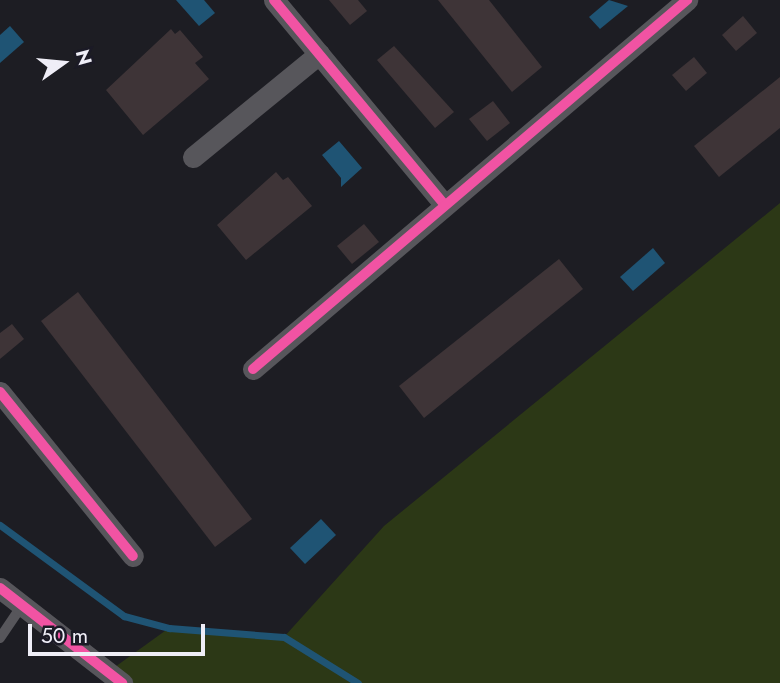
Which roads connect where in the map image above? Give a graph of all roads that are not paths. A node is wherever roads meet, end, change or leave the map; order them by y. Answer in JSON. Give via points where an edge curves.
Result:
{"nodes":[{"id":1,"x":274,"y":0,"type":"edge"},
{"id":2,"x":682,"y":2,"type":"edge"},
{"id":3,"x":319,"y":54,"type":"junction"},
{"id":4,"x":193,"y":157,"type":"dead end"},
{"id":5,"x":444,"y":204,"type":"junction"},
{"id":6,"x":253,"y":369,"type":"dead end"},
{"id":7,"x":0,"y":392,"type":"edge"},
{"id":8,"x":133,"y":556,"type":"dead end"},
{"id":9,"x":0,"y":588,"type":"edge"},
{"id":10,"x":23,"y":604,"type":"junction"},
{"id":11,"x":0,"y":638,"type":"edge"},
{"id":12,"x":122,"y":683,"type":"edge"}],
"edges":[{"from":1,"to":3,"type":"street"},
{"from":2,"to":5,"type":"street"},
{"from":3,"to":4,"type":"street"},
{"from":3,"to":5,"type":"street"},
{"from":5,"to":6,"type":"street"},
{"from":7,"to":8,"type":"street"},
{"from":9,"to":10,"type":"street"},
{"from":10,"to":11,"type":"lane"},
{"from":10,"to":12,"type":"street"}]}
